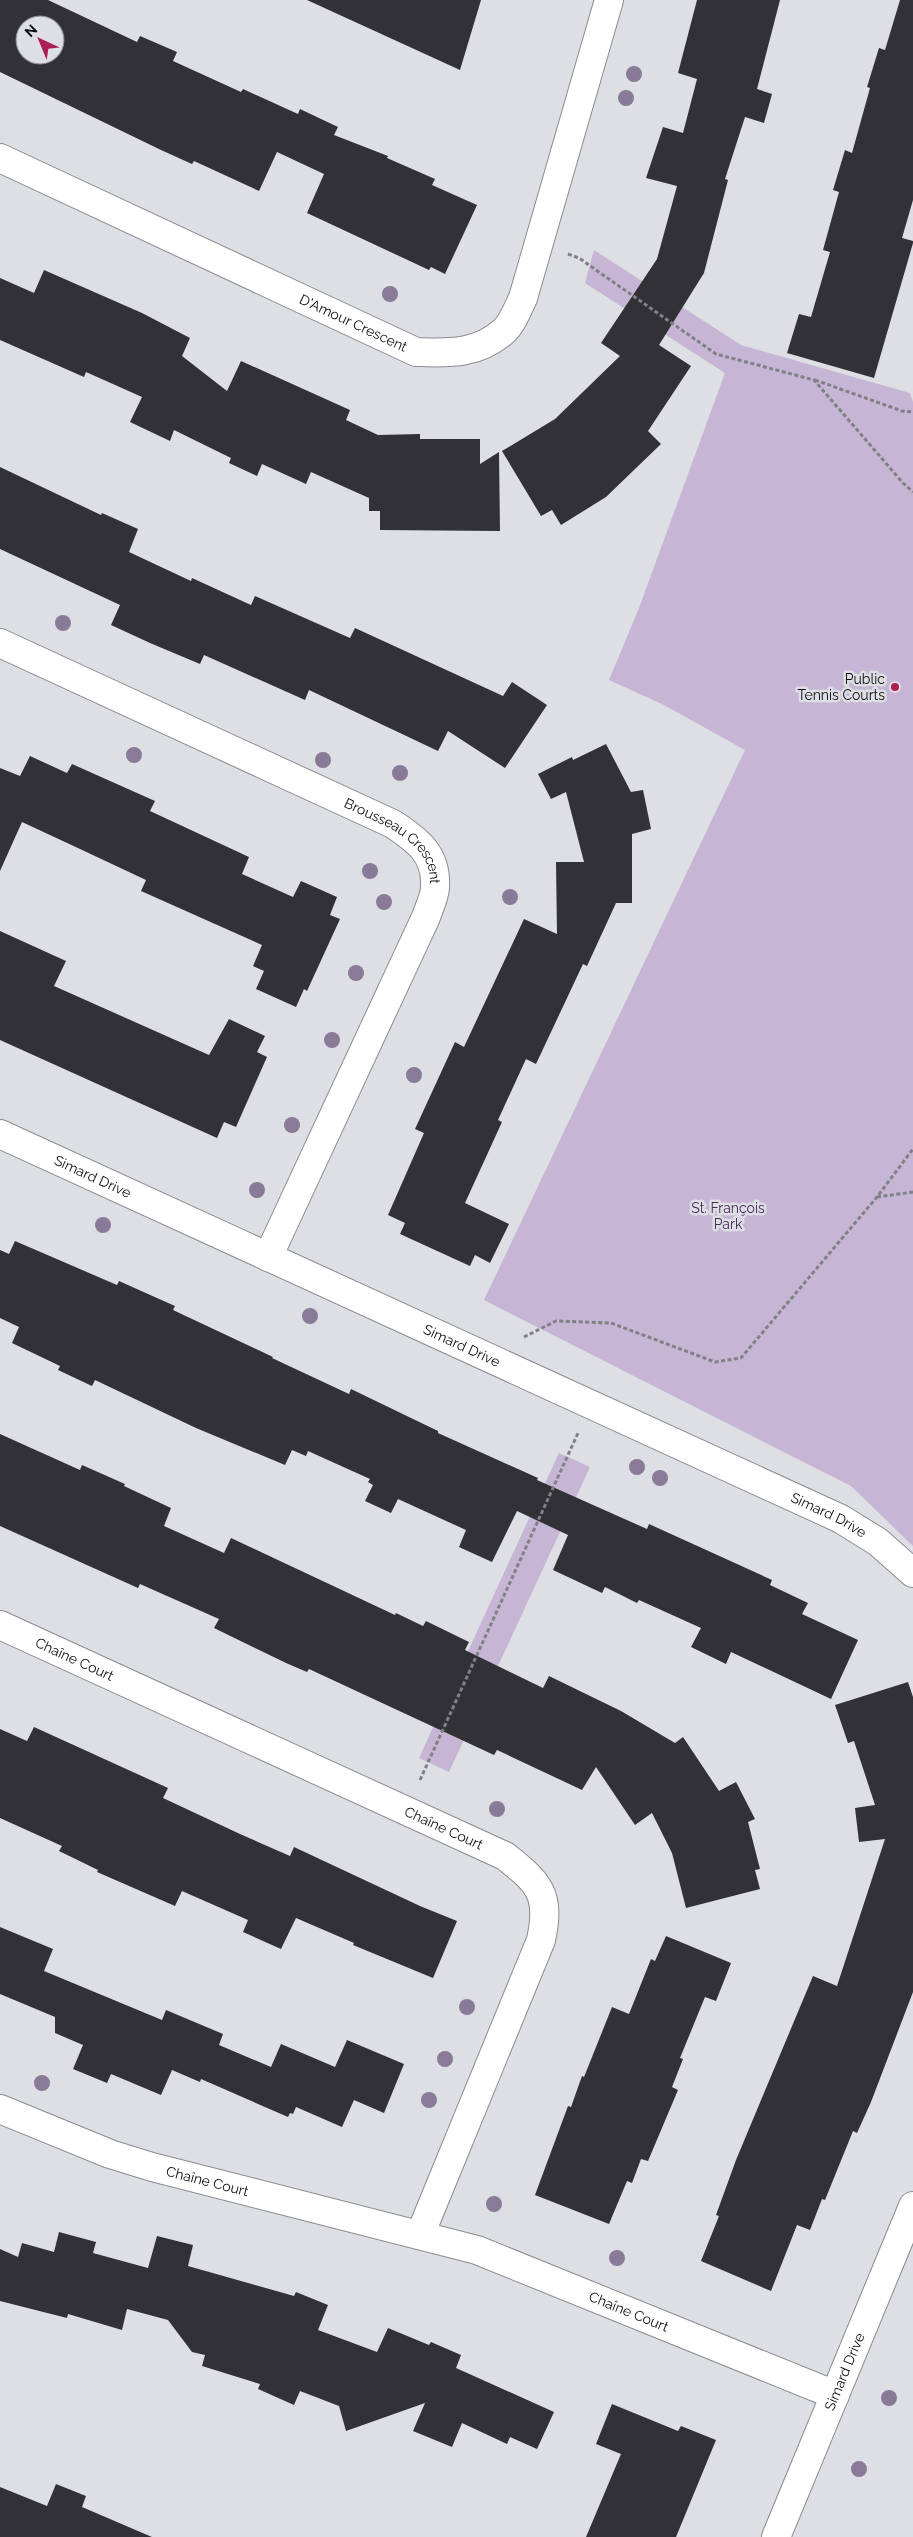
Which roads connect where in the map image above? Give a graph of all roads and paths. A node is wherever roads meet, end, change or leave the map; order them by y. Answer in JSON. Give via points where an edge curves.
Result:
{"nodes":[{"id":1,"x":609,"y":0,"type":"edge"},
{"id":2,"x":0,"y":158,"type":"edge"},
{"id":3,"x":540,"y":244,"type":"junction"},
{"id":4,"x":814,"y":380,"type":"junction"},
{"id":5,"x":913,"y":412,"type":"edge"},
{"id":6,"x":913,"y":492,"type":"edge"},
{"id":7,"x":0,"y":643,"type":"edge"},
{"id":8,"x":0,"y":1134,"type":"edge"},
{"id":9,"x":913,"y":1149,"type":"edge"},
{"id":10,"x":913,"y":1192,"type":"edge"},
{"id":11,"x":877,"y":1197,"type":"junction"},
{"id":12,"x":268,"y":1257,"type":"junction"},
{"id":13,"x":498,"y":1361,"type":"junction"},
{"id":14,"x":591,"y":1404,"type":"junction"},
{"id":15,"x":913,"y":1574,"type":"edge"},
{"id":16,"x":0,"y":1625,"type":"edge"},
{"id":17,"x":403,"y":1809,"type":"junction"},
{"id":18,"x":0,"y":2109,"type":"edge"},
{"id":19,"x":913,"y":2206,"type":"edge"},
{"id":20,"x":420,"y":2235,"type":"junction"},
{"id":21,"x":835,"y":2395,"type":"junction"},
{"id":22,"x":776,"y":2537,"type":"edge"}],
"edges":[{"from":1,"to":3,"type":"street","name":"D'Amour Crescent"},
{"from":2,"to":3,"type":"street","name":"D'Amour Crescent","via":[[416,352],[458,353],[481,346],[505,331],[523,298]]},
{"from":3,"to":4,"type":"path","via":[[579,258],[716,354]]},
{"from":4,"to":5,"type":"path"},
{"from":4,"to":6,"type":"path"},
{"from":7,"to":12,"type":"street","name":"Brousseau Crescent","via":[[393,824],[430,855],[436,887],[426,917]]},
{"from":8,"to":12,"type":"street","name":"Simard Drive"},
{"from":9,"to":11,"type":"path"},
{"from":10,"to":11,"type":"path"},
{"from":11,"to":13,"type":"path","via":[[741,1358],[715,1362],[611,1323],[556,1321],[523,1337]]},
{"from":12,"to":13,"type":"street","name":"Simard Drive"},
{"from":13,"to":14,"type":"street","name":"Simard Drive"},
{"from":14,"to":15,"type":"street","name":"Simard Drive","via":[[841,1519],[878,1542]]},
{"from":14,"to":17,"type":"path","via":[[416,1789]]},
{"from":16,"to":17,"type":"street","name":"Chaîne Court"},
{"from":17,"to":20,"type":"street","name":"Chaîne Court","via":[[505,1856],[531,1877],[545,1901],[541,1940]]},
{"from":18,"to":20,"type":"street","name":"Chaîne Court","via":[[110,2154],[152,2167]]},
{"from":19,"to":21,"type":"street","name":"Simard Drive"},
{"from":20,"to":21,"type":"street","name":"Chaîne Court","via":[[477,2250]]},
{"from":21,"to":22,"type":"street","name":"Simard Drive"}]}
